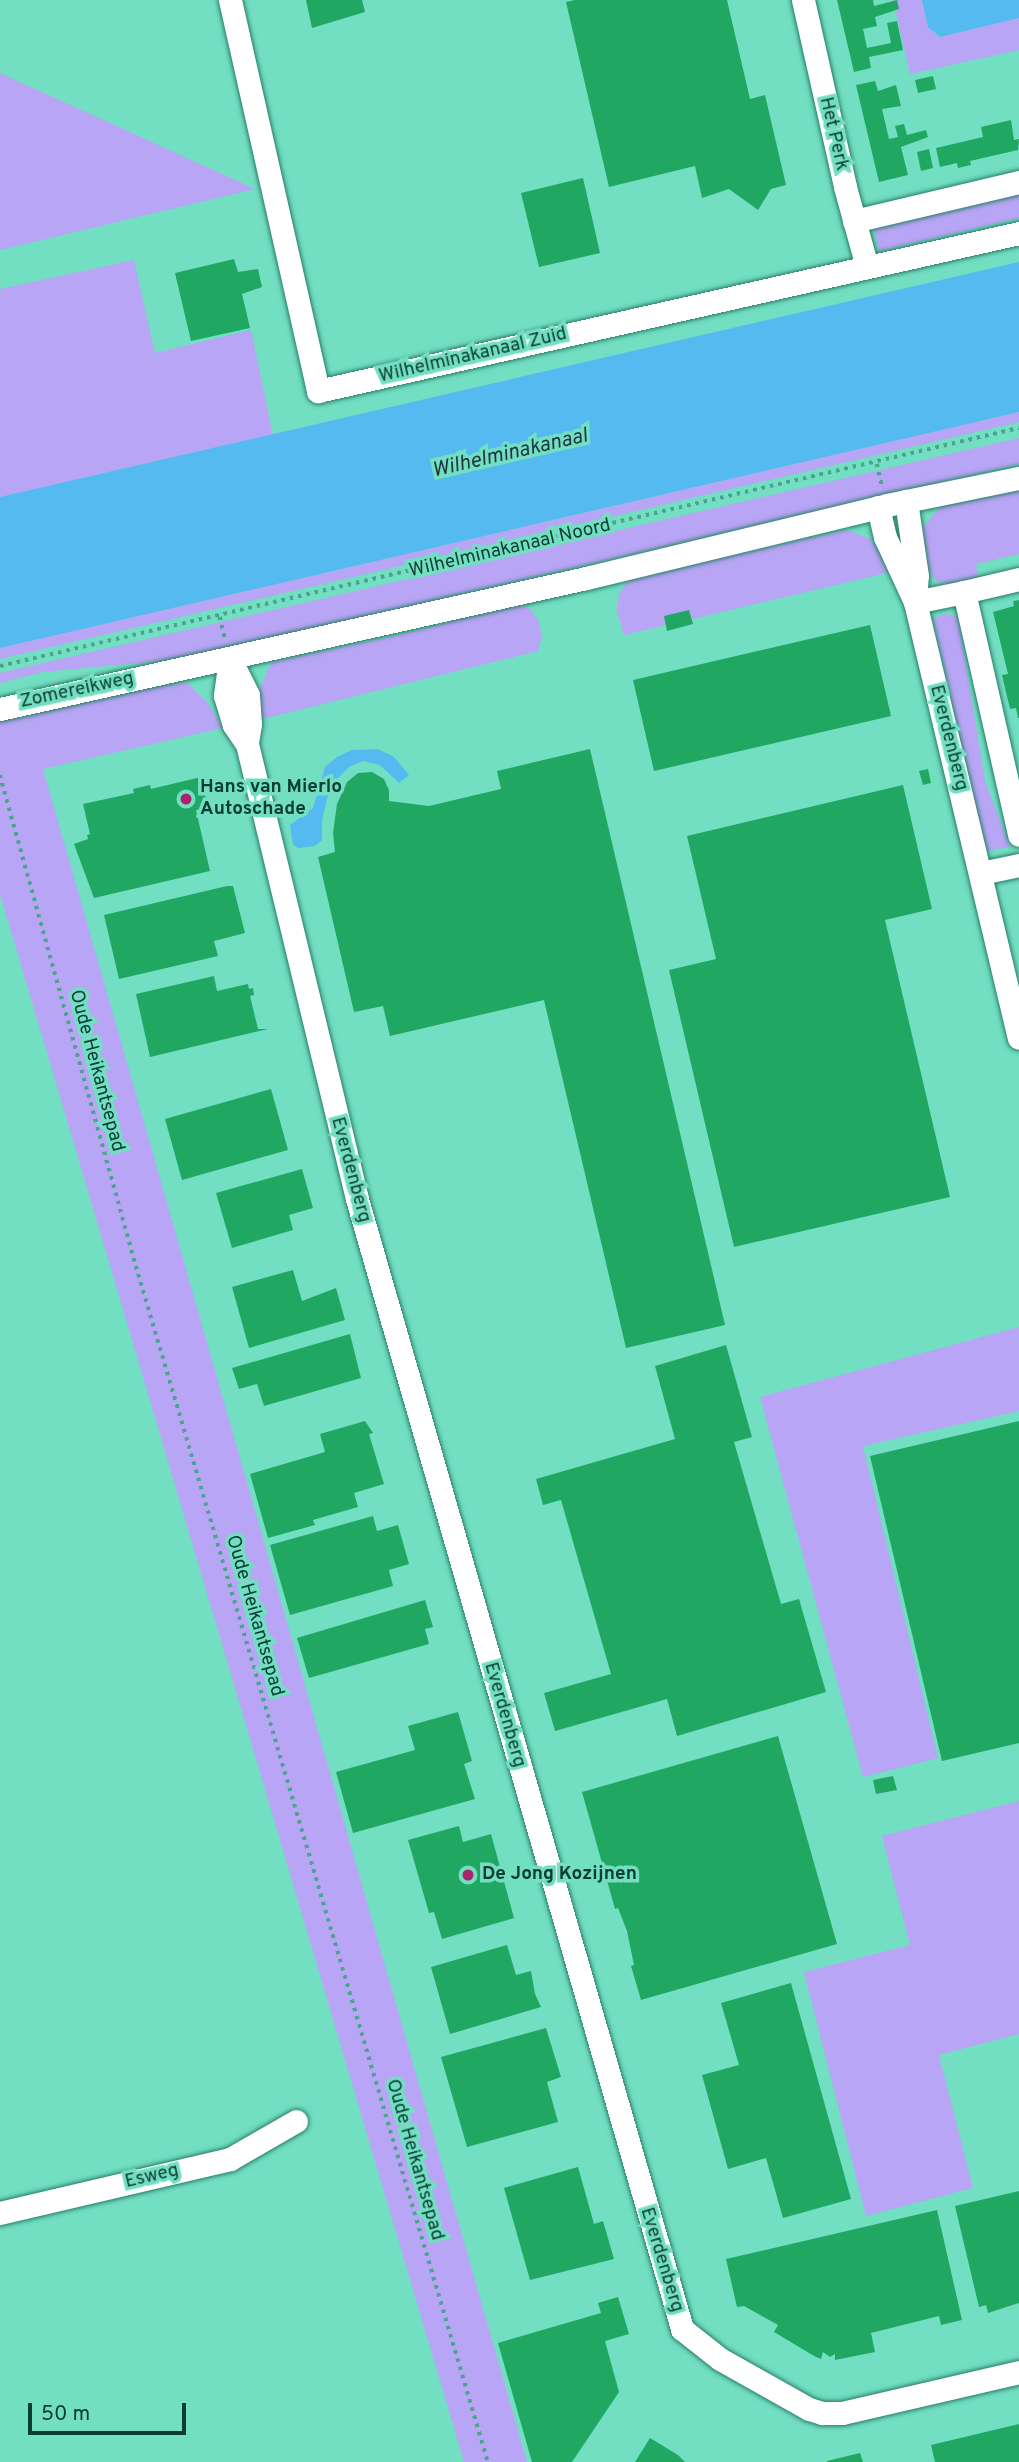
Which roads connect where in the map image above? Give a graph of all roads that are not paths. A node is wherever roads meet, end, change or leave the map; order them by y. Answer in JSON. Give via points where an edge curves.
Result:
{"nodes":[{"id":1,"x":230,"y":0,"type":"edge"},
{"id":2,"x":803,"y":0,"type":"edge"},
{"id":3,"x":1019,"y":182,"type":"edge"},
{"id":4,"x":854,"y":221,"type":"junction"},
{"id":5,"x":1019,"y":233,"type":"edge"},
{"id":6,"x":867,"y":267,"type":"junction"},
{"id":7,"x":1019,"y":478,"type":"edge"},
{"id":8,"x":906,"y":501,"type":"junction"},
{"id":9,"x":878,"y":507,"type":"junction"},
{"id":10,"x":1019,"y":579,"type":"edge"},
{"id":11,"x":964,"y":592,"type":"junction"},
{"id":12,"x":915,"y":602,"type":"junction"},
{"id":13,"x":230,"y":659,"type":"junction"},
{"id":14,"x":0,"y":709,"type":"edge"},
{"id":15,"x":1019,"y":835,"type":"edge"},
{"id":16,"x":1019,"y":865,"type":"edge"},
{"id":17,"x":981,"y":873,"type":"junction"},
{"id":18,"x":1019,"y":1038,"type":"edge"},
{"id":19,"x":296,"y":2121,"type":"dead end"},
{"id":20,"x":0,"y":2213,"type":"edge"},
{"id":21,"x":1019,"y":2372,"type":"edge"}],
"edges":[{"from":1,"to":6,"type":"street","name":"Wilhelminakanaal Zuid","via":[[318,391]]},
{"from":2,"to":4,"type":"street","name":"Het Perk"},
{"from":3,"to":4,"type":"street"},
{"from":4,"to":6,"type":"street","name":"Het Perk"},
{"from":5,"to":6,"type":"street","name":"Wilhelminakanaal Zuid"},
{"from":7,"to":8,"type":"street"},
{"from":8,"to":9,"type":"street"},
{"from":8,"to":12,"type":"street","name":"Everdenberg","via":[[917,576]]},
{"from":9,"to":12,"type":"street","name":"Everdenberg"},
{"from":9,"to":13,"type":"street"},
{"from":10,"to":11,"type":"street"},
{"from":11,"to":12,"type":"street"},
{"from":11,"to":15,"type":"street"},
{"from":12,"to":17,"type":"street","name":"Everdenberg"},
{"from":13,"to":14,"type":"street","name":"Zomereikweg"},
{"from":13,"to":21,"type":"street","name":"Everdenberg","via":[[248,695],[247,744],[357,1199],[682,2329],[720,2360],[822,2413],[842,2413]]},
{"from":16,"to":17,"type":"street"},
{"from":17,"to":18,"type":"street","name":"Everdenberg"},
{"from":19,"to":20,"type":"street","name":"Esweg","via":[[230,2159]]}]}
